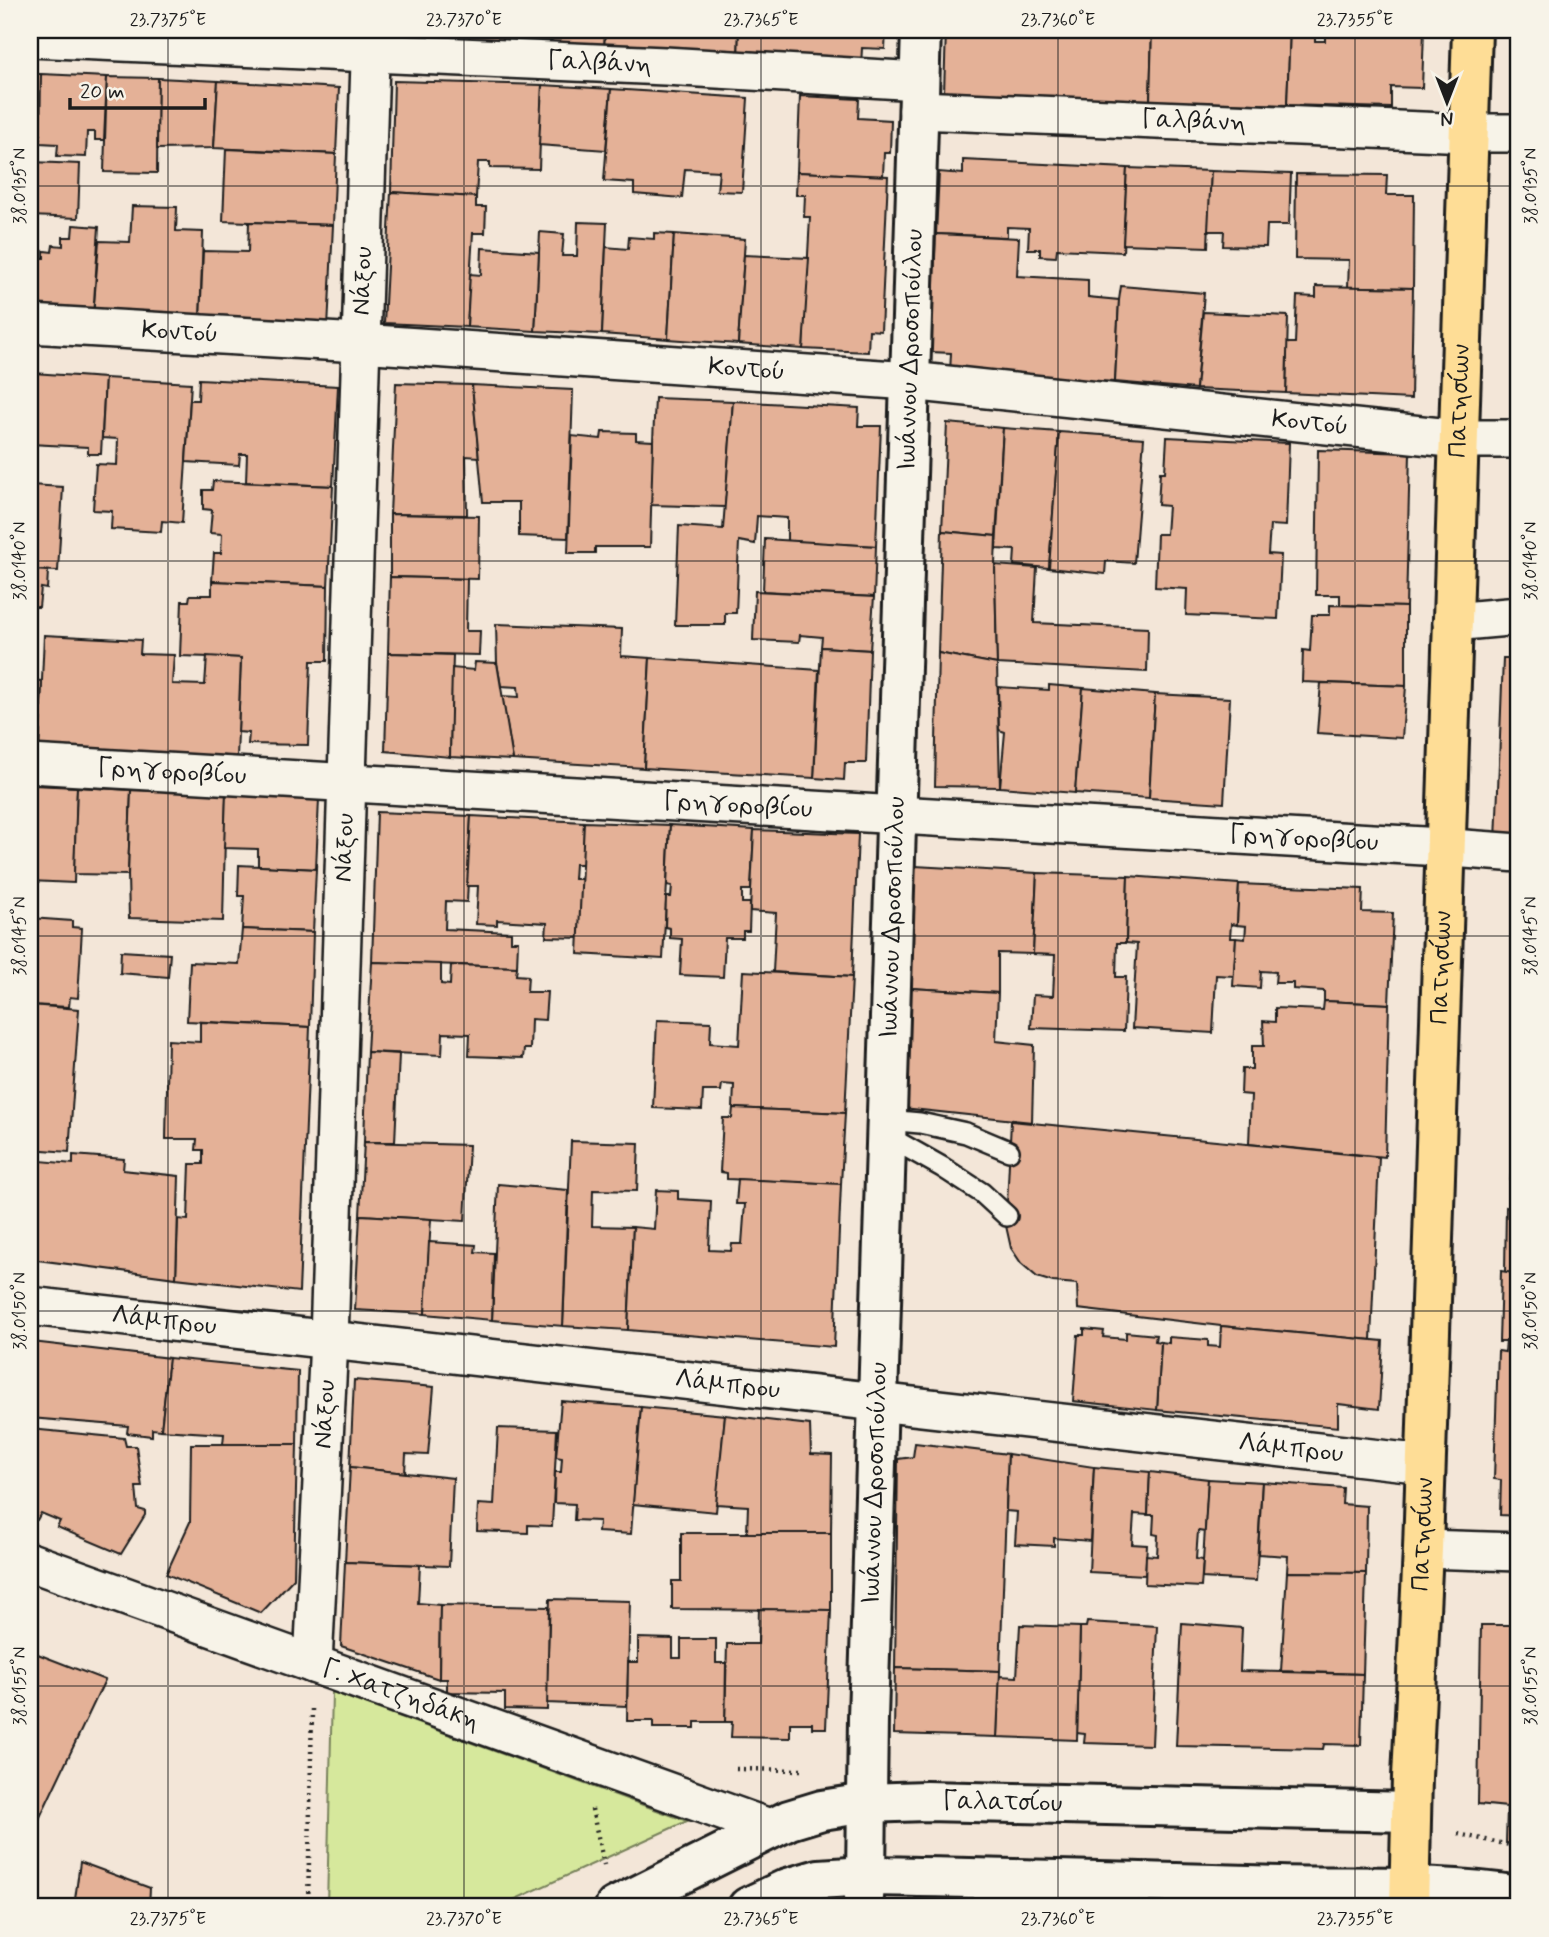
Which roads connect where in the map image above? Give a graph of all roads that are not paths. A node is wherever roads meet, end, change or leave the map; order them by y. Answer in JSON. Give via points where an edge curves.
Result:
{"nodes":[{"id":1,"x":921,"y":30,"type":"edge"},
{"id":2,"x":1472,"y":30,"type":"edge"},
{"id":3,"x":30,"y":38,"type":"edge"},
{"id":4,"x":371,"y":41,"type":"edge"},
{"id":5,"x":919,"y":95,"type":"junction"},
{"id":6,"x":1469,"y":133,"type":"junction"},
{"id":7,"x":1519,"y":133,"type":"edge"},
{"id":8,"x":30,"y":324,"type":"edge"},
{"id":9,"x":360,"y":343,"type":"junction"},
{"id":10,"x":910,"y":381,"type":"junction"},
{"id":11,"x":1459,"y":439,"type":"junction"},
{"id":12,"x":1519,"y":439,"type":"edge"},
{"id":13,"x":1519,"y":616,"type":"edge"},
{"id":14,"x":1452,"y":622,"type":"junction"},
{"id":15,"x":30,"y":764,"type":"edge"},
{"id":16,"x":346,"y":782,"type":"junction"},
{"id":17,"x":896,"y":814,"type":"junction"},
{"id":18,"x":1445,"y":848,"type":"junction"},
{"id":19,"x":1519,"y":853,"type":"edge"},
{"id":20,"x":887,"y":1128,"type":"junction"},
{"id":21,"x":1009,"y":1151,"type":"dead end"},
{"id":22,"x":1006,"y":1216,"type":"dead end"},
{"id":23,"x":30,"y":1306,"type":"edge"},
{"id":24,"x":328,"y":1340,"type":"junction"},
{"id":25,"x":878,"y":1401,"type":"junction"},
{"id":26,"x":1425,"y":1464,"type":"junction"},
{"id":27,"x":1423,"y":1549,"type":"junction"},
{"id":28,"x":1519,"y":1552,"type":"edge"},
{"id":29,"x":30,"y":1562,"type":"edge"},
{"id":30,"x":313,"y":1664,"type":"junction"},
{"id":31,"x":866,"y":1803,"type":"junction"},
{"id":32,"x":1411,"y":1812,"type":"junction"},
{"id":33,"x":772,"y":1829,"type":"junction"},
{"id":34,"x":864,"y":1892,"type":"edge"},
{"id":35,"x":1519,"y":1896,"type":"edge"},
{"id":36,"x":1409,"y":1897,"type":"edge"},
{"id":37,"x":615,"y":1907,"type":"edge"},
{"id":38,"x":748,"y":1907,"type":"edge"}],
"edges":[{"from":1,"to":5,"type":"street","name":"Ιωάννου Δροσοπούλου"},
{"from":2,"to":6,"type":"main road","name":"Πατησίων"},
{"from":3,"to":4,"type":"street","name":"Γαλβάνη"},
{"from":4,"to":5,"type":"street","name":"Γαλβάνη","via":[[664,66]]},
{"from":4,"to":9,"type":"street","name":"Νάξου"},
{"from":5,"to":6,"type":"street","name":"Γαλβάνη"},
{"from":5,"to":10,"type":"street","name":"Ιωάννου Δροσοπούλου"},
{"from":6,"to":7,"type":"street","name":"Γαλβάνη"},
{"from":6,"to":11,"type":"main road","name":"Πατησίων"},
{"from":8,"to":9,"type":"street","name":"Κοντού"},
{"from":9,"to":10,"type":"street","name":"Κοντού"},
{"from":9,"to":16,"type":"street","name":"Νάξου"},
{"from":10,"to":11,"type":"street","name":"Κοντού"},
{"from":10,"to":17,"type":"street","name":"Ιωάννου Δροσοπούλου"},
{"from":11,"to":12,"type":"street","name":"Κοντού"},
{"from":11,"to":14,"type":"main road","name":"Πατησίων"},
{"from":13,"to":14,"type":"street"},
{"from":14,"to":18,"type":"main road","name":"Πατησίων"},
{"from":15,"to":16,"type":"street","name":"Γρηγοροβίου"},
{"from":16,"to":17,"type":"street","name":"Γρηγοροβίου"},
{"from":16,"to":24,"type":"street","name":"Νάξου"},
{"from":17,"to":18,"type":"street","name":"Γρηγοροβίου"},
{"from":17,"to":20,"type":"street","name":"Ιωάννου Δροσοπούλου"},
{"from":18,"to":19,"type":"street","name":"Γρηγοροβίου"},
{"from":18,"to":26,"type":"main road","name":"Πατησίων"},
{"from":20,"to":21,"type":"lane","via":[[920,1123],[966,1133]]},
{"from":20,"to":22,"type":"lane"},
{"from":20,"to":25,"type":"street","name":"Ιωάννου Δροσοπούλου"},
{"from":23,"to":24,"type":"street","name":"Λάμπρου"},
{"from":24,"to":25,"type":"street","name":"Λάμπρου"},
{"from":24,"to":30,"type":"street","name":"Νάξου"},
{"from":25,"to":26,"type":"street","name":"Λάμπρου"},
{"from":25,"to":31,"type":"street","name":"Ιωάννου Δροσοπούλου"},
{"from":26,"to":27,"type":"main road","name":"Πατησίων"},
{"from":27,"to":28,"type":"street"},
{"from":27,"to":32,"type":"main road","name":"Πατησίων"},
{"from":29,"to":30,"type":"street","name":"Γ. Χατζηδάκη"},
{"from":30,"to":33,"type":"street","name":"Γ. Χατζηδάκη"},
{"from":31,"to":32,"type":"street","name":"Γαλατσίου"},
{"from":31,"to":33,"type":"street","name":"Γαλατσίου","via":[[822,1810]]},
{"from":31,"to":34,"type":"street","name":"Ιωάννου Δροσοπούλου"},
{"from":32,"to":36,"type":"main road","name":"Πατησίων"},
{"from":33,"to":37,"type":"street","name":"Γαλατσίου"},
{"from":34,"to":36,"type":"street","via":[[1323,1887]]},
{"from":34,"to":38,"type":"street","via":[[819,1879]]},
{"from":35,"to":36,"type":"street","via":[[1456,1888]]}]}
